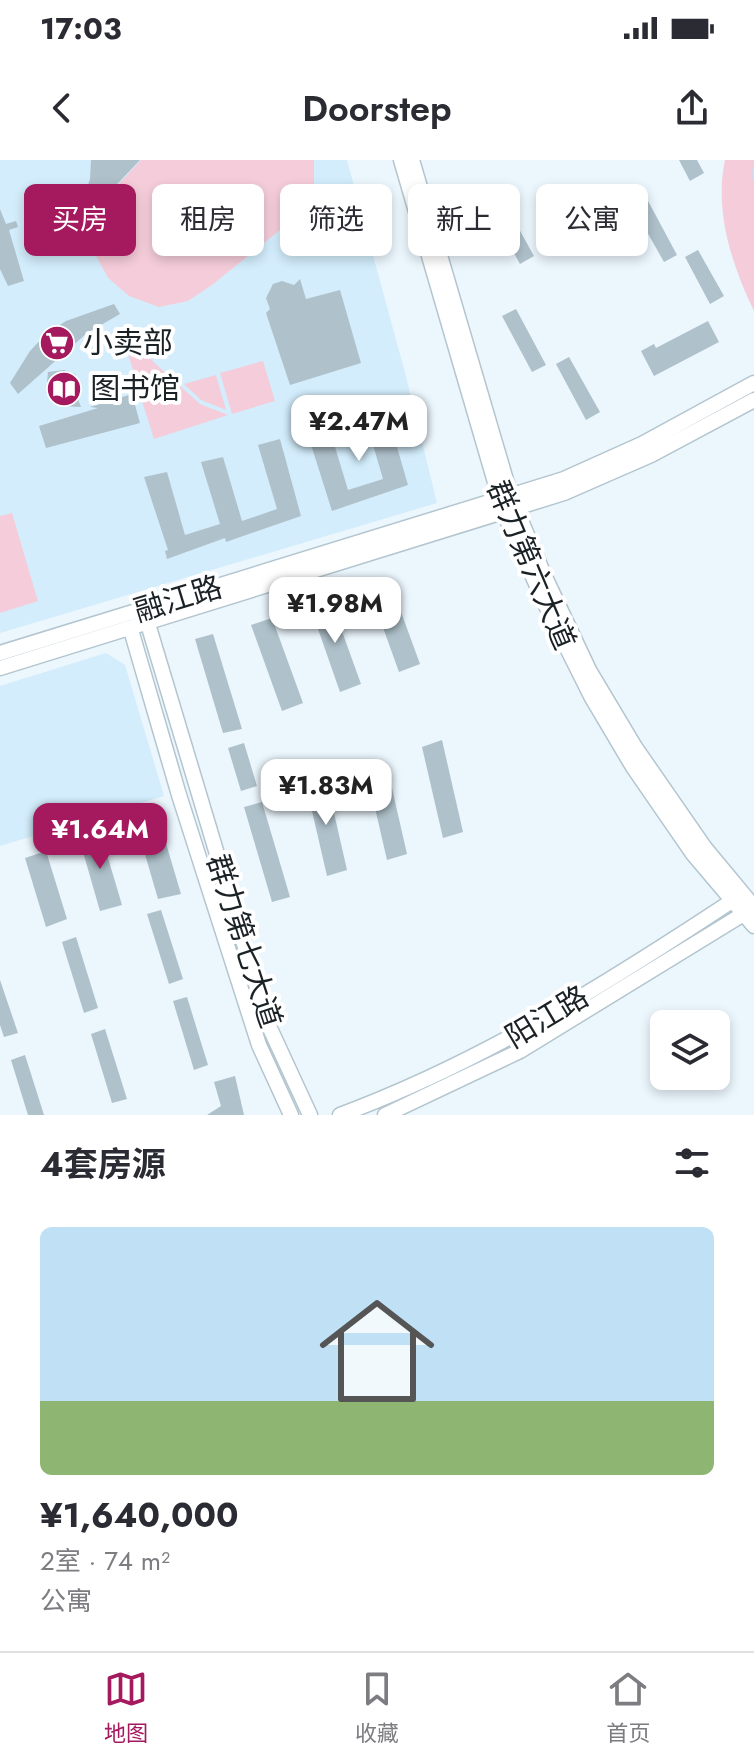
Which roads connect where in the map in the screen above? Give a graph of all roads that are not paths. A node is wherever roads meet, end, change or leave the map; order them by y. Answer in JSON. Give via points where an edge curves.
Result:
{"nodes":[{"id":1,"x":401,"y":160,"type":"edge"},
{"id":2,"x":412,"y":160,"type":"edge"},
{"id":3,"x":754,"y":383,"type":"edge"},
{"id":4,"x":754,"y":400,"type":"edge"},
{"id":5,"x":508,"y":505,"type":"junction"},
{"id":6,"x":148,"y":624,"type":"junction"},
{"id":7,"x":131,"y":630,"type":"junction"},
{"id":8,"x":0,"y":653,"type":"edge"},
{"id":9,"x":0,"y":668,"type":"edge"},
{"id":10,"x":736,"y":898,"type":"junction"},
{"id":11,"x":750,"y":910,"type":"edge"},
{"id":12,"x":754,"y":926,"type":"edge"},
{"id":13,"x":291,"y":1115,"type":"edge"},
{"id":14,"x":310,"y":1115,"type":"edge"},
{"id":15,"x":340,"y":1115,"type":"edge"},
{"id":16,"x":385,"y":1115,"type":"edge"}],
"edges":[{"from":1,"to":5,"type":"main road","name":"群力第六大道"},
{"from":2,"to":5,"type":"main road","name":"群力第六大道"},
{"from":3,"to":5,"type":"main road","name":"融江路","via":[[642,444]]},
{"from":4,"to":5,"type":"main road","name":"融江路","via":[[616,471]]},
{"from":5,"to":6,"type":"main road","name":"融江路"},
{"from":5,"to":8,"type":"main road","name":"融江路"},
{"from":5,"to":10,"type":"main road","name":"群力第六大道","via":[[573,663],[609,728],[679,835]]},
{"from":6,"to":7,"type":"main road","name":"融江路"},
{"from":6,"to":14,"type":"main road","name":"群力第七大道","via":[[268,1024]]},
{"from":7,"to":9,"type":"main road","name":"融江路"},
{"from":7,"to":13,"type":"main road","name":"群力第七大道","via":[[259,1045]]},
{"from":10,"to":11,"type":"main road","name":"群力第六大道"},
{"from":10,"to":15,"type":"main road","name":"阳江路","via":[[516,1036]]},
{"from":11,"to":12,"type":"main road","name":"群力第六大道"},
{"from":11,"to":16,"type":"main road","name":"阳江路","via":[[520,1051]]}]}
